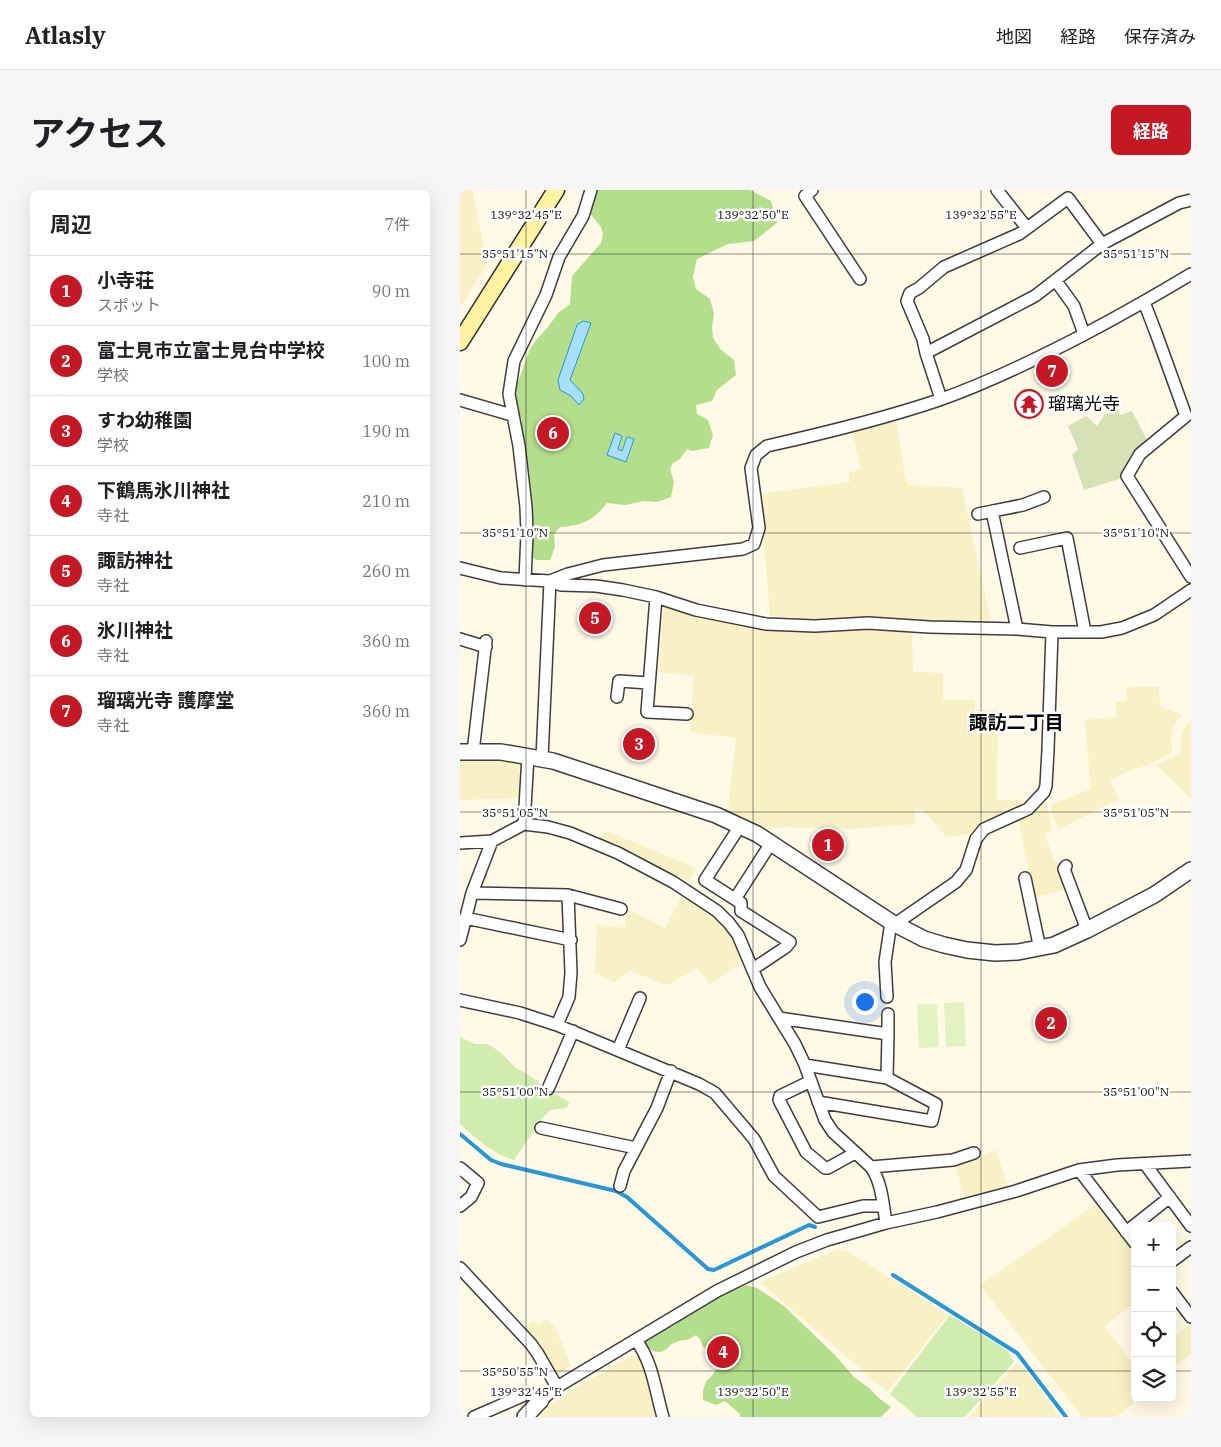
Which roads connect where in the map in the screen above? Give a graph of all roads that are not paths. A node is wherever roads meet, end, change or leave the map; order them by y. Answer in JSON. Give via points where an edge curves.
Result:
{"nodes":[{"id":1,"x":556,"y":190,"type":"edge"},
{"id":2,"x":591,"y":190,"type":"edge"},
{"id":3,"x":812,"y":190,"type":"edge"},
{"id":4,"x":997,"y":190,"type":"edge"},
{"id":5,"x":1191,"y":200,"type":"edge"},
{"id":6,"x":1027,"y":228,"type":"junction"},
{"id":7,"x":1102,"y":244,"type":"junction"},
{"id":8,"x":1191,"y":274,"type":"edge"},
{"id":9,"x":860,"y":279,"type":"dead end"},
{"id":10,"x":1056,"y":281,"type":"junction"},
{"id":11,"x":1144,"y":302,"type":"junction"},
{"id":12,"x":1084,"y":334,"type":"junction"},
{"id":13,"x":460,"y":342,"type":"edge"},
{"id":14,"x":926,"y":353,"type":"junction"},
{"id":15,"x":941,"y":399,"type":"junction"},
{"id":16,"x":460,"y":400,"type":"edge"},
{"id":17,"x":512,"y":415,"type":"junction"},
{"id":18,"x":1044,"y":497,"type":"dead end"},
{"id":19,"x":992,"y":511,"type":"junction"},
{"id":20,"x":978,"y":514,"type":"dead end"},
{"id":21,"x":1020,"y":548,"type":"dead end"},
{"id":22,"x":460,"y":568,"type":"edge"},
{"id":23,"x":1191,"y":576,"type":"edge"},
{"id":24,"x":525,"y":580,"type":"junction"},
{"id":25,"x":550,"y":581,"type":"junction"},
{"id":26,"x":1191,"y":590,"type":"edge"},
{"id":27,"x":656,"y":597,"type":"junction"},
{"id":28,"x":1017,"y":629,"type":"junction"},
{"id":29,"x":1052,"y":632,"type":"junction"},
{"id":30,"x":1085,"y":632,"type":"junction"},
{"id":31,"x":460,"y":639,"type":"edge"},
{"id":32,"x":649,"y":683,"type":"junction"},
{"id":33,"x":617,"y":697,"type":"dead end"},
{"id":34,"x":687,"y":714,"type":"dead end"},
{"id":35,"x":466,"y":752,"type":"edge"},
{"id":36,"x":535,"y":757,"type":"junction"},
{"id":37,"x":524,"y":824,"type":"junction"},
{"id":38,"x":740,"y":826,"type":"junction"},
{"id":39,"x":492,"y":840,"type":"junction"},
{"id":40,"x":460,"y":843,"type":"edge"},
{"id":41,"x":771,"y":843,"type":"junction"},
{"id":42,"x":1066,"y":866,"type":"dead end"},
{"id":43,"x":1191,"y":870,"type":"edge"},
{"id":44,"x":1025,"y":878,"type":"dead end"},
{"id":45,"x":472,"y":893,"type":"junction"},
{"id":46,"x":568,"y":896,"type":"junction"},
{"id":47,"x":735,"y":899,"type":"junction"},
{"id":48,"x":621,"y":909,"type":"dead end"},
{"id":49,"x":466,"y":918,"type":"junction"},
{"id":50,"x":893,"y":923,"type":"junction"},
{"id":51,"x":1086,"y":930,"type":"junction"},
{"id":52,"x":460,"y":938,"type":"edge"},
{"id":53,"x":571,"y":940,"type":"junction"},
{"id":54,"x":1040,"y":949,"type":"junction"},
{"id":55,"x":753,"y":969,"type":"junction"},
{"id":56,"x":640,"y":998,"type":"dead end"},
{"id":57,"x":887,"y":998,"type":"dead end"},
{"id":58,"x":460,"y":1000,"type":"edge"},
{"id":59,"x":888,"y":1014,"type":"dead end"},
{"id":60,"x":779,"y":1018,"type":"junction"},
{"id":61,"x":557,"y":1025,"type":"junction"},
{"id":62,"x":573,"y":1031,"type":"junction"},
{"id":63,"x":888,"y":1034,"type":"junction"},
{"id":64,"x":618,"y":1050,"type":"junction"},
{"id":65,"x":806,"y":1065,"type":"junction"},
{"id":66,"x":671,"y":1072,"type":"junction"},
{"id":67,"x":887,"y":1078,"type":"junction"},
{"id":68,"x":811,"y":1080,"type":"junction"},
{"id":69,"x":548,"y":1089,"type":"dead end"},
{"id":70,"x":818,"y":1102,"type":"junction"},
{"id":71,"x":541,"y":1128,"type":"dead end"},
{"id":72,"x":636,"y":1148,"type":"junction"},
{"id":73,"x":855,"y":1153,"type":"junction"},
{"id":74,"x":974,"y":1153,"type":"dead end"},
{"id":75,"x":1191,"y":1161,"type":"edge"},
{"id":76,"x":1144,"y":1164,"type":"junction"},
{"id":77,"x":871,"y":1167,"type":"junction"},
{"id":78,"x":460,"y":1168,"type":"edge"},
{"id":79,"x":1079,"y":1170,"type":"junction"},
{"id":80,"x":620,"y":1186,"type":"dead end"},
{"id":81,"x":1170,"y":1197,"type":"junction"},
{"id":82,"x":460,"y":1206,"type":"edge"},
{"id":83,"x":884,"y":1206,"type":"junction"},
{"id":84,"x":886,"y":1223,"type":"junction"},
{"id":85,"x":1191,"y":1226,"type":"edge"},
{"id":86,"x":1126,"y":1232,"type":"junction"},
{"id":87,"x":1131,"y":1238,"type":"edge"},
{"id":88,"x":1191,"y":1247,"type":"edge"},
{"id":89,"x":1176,"y":1258,"type":"edge"},
{"id":90,"x":460,"y":1268,"type":"edge"},
{"id":91,"x":1176,"y":1297,"type":"edge"},
{"id":92,"x":1191,"y":1317,"type":"edge"},
{"id":93,"x":636,"y":1340,"type":"junction"},
{"id":94,"x":557,"y":1387,"type":"junction"},
{"id":95,"x":541,"y":1400,"type":"junction"},
{"id":96,"x":474,"y":1417,"type":"edge"},
{"id":97,"x":525,"y":1417,"type":"edge"},
{"id":98,"x":663,"y":1417,"type":"edge"}],
"edges":[{"from":1,"to":13,"type":"main road"},
{"from":2,"to":17,"type":"street","via":[[583,216],[559,257],[546,295],[514,361],[509,394]]},
{"from":3,"to":9,"type":"street","via":[[805,196]]},
{"from":4,"to":6,"type":"street"},
{"from":5,"to":7,"type":"street","via":[[1179,203]]},
{"from":6,"to":7,"type":"street","via":[[1068,198]]},
{"from":6,"to":14,"type":"street","via":[[944,267],[910,293],[907,300]]},
{"from":7,"to":10,"type":"street"},
{"from":8,"to":11,"type":"street"},
{"from":10,"to":12,"type":"street","via":[[1074,306]]},
{"from":10,"to":14,"type":"street","via":[[1036,296]]},
{"from":11,"to":12,"type":"street"},
{"from":11,"to":23,"type":"street","via":[[1186,416],[1140,454],[1127,476]]},
{"from":12,"to":15,"type":"street","via":[[1008,373]]},
{"from":14,"to":15,"type":"street"},
{"from":15,"to":25,"type":"street","via":[[849,427],[767,446],[756,455],[751,468],[759,528],[754,544],[743,549],[603,565]]},
{"from":16,"to":17,"type":"street"},
{"from":17,"to":24,"type":"street","via":[[526,506]]},
{"from":18,"to":19,"type":"street"},
{"from":19,"to":20,"type":"street"},
{"from":19,"to":28,"type":"street"},
{"from":21,"to":30,"type":"street","via":[[1067,538]]},
{"from":22,"to":24,"type":"street"},
{"from":24,"to":25,"type":"street"},
{"from":25,"to":27,"type":"street"},
{"from":25,"to":36,"type":"street"},
{"from":26,"to":30,"type":"street","via":[[1136,623],[1116,630]]},
{"from":27,"to":28,"type":"street","via":[[696,610],[766,624],[868,623]]},
{"from":27,"to":32,"type":"street"},
{"from":28,"to":29,"type":"street"},
{"from":29,"to":30,"type":"street"},
{"from":29,"to":50,"type":"street","via":[[1044,792],[1028,809],[984,829],[976,839],[966,870],[956,882]]},
{"from":31,"to":35,"type":"street","via":[[486,644]]},
{"from":32,"to":33,"type":"street","via":[[619,681]]},
{"from":32,"to":34,"type":"street","via":[[647,712]]},
{"from":35,"to":36,"type":"street"},
{"from":36,"to":37,"type":"street"},
{"from":36,"to":38,"type":"street","via":[[566,764]]},
{"from":37,"to":39,"type":"street"},
{"from":37,"to":55,"type":"street","via":[[570,833],[618,853],[673,882],[717,911],[729,923]]},
{"from":38,"to":41,"type":"street"},
{"from":38,"to":47,"type":"street","via":[[705,880]]},
{"from":39,"to":40,"type":"street"},
{"from":39,"to":45,"type":"street"},
{"from":41,"to":47,"type":"street"},
{"from":41,"to":50,"type":"street"},
{"from":42,"to":51,"type":"street","via":[[1064,869]]},
{"from":43,"to":51,"type":"street","via":[[1154,895]]},
{"from":44,"to":54,"type":"street"},
{"from":45,"to":46,"type":"street"},
{"from":45,"to":49,"type":"street"},
{"from":46,"to":48,"type":"street"},
{"from":46,"to":53,"type":"street"},
{"from":47,"to":55,"type":"street","via":[[741,903],[742,911],[790,942]]},
{"from":49,"to":52,"type":"street"},
{"from":49,"to":53,"type":"street"},
{"from":50,"to":54,"type":"street","via":[[924,939],[967,950],[995,953]]},
{"from":50,"to":57,"type":"street","via":[[885,962]]},
{"from":51,"to":54,"type":"street"},
{"from":53,"to":61,"type":"street","via":[[569,997]]},
{"from":55,"to":60,"type":"street"},
{"from":56,"to":64,"type":"street"},
{"from":58,"to":61,"type":"street"},
{"from":59,"to":63,"type":"street"},
{"from":60,"to":63,"type":"street"},
{"from":60,"to":65,"type":"street"},
{"from":61,"to":62,"type":"street"},
{"from":62,"to":64,"type":"street"},
{"from":62,"to":69,"type":"street"},
{"from":63,"to":67,"type":"street"},
{"from":64,"to":66,"type":"street"},
{"from":65,"to":67,"type":"street"},
{"from":65,"to":68,"type":"street"},
{"from":66,"to":72,"type":"street"},
{"from":66,"to":83,"type":"street","via":[[715,1093],[754,1139],[774,1176],[818,1216],[863,1206]]},
{"from":67,"to":70,"type":"street","via":[[936,1104],[932,1121]]},
{"from":68,"to":70,"type":"street"},
{"from":68,"to":73,"type":"street","via":[[780,1096],[779,1100],[806,1152],[826,1168]]},
{"from":70,"to":73,"type":"street","via":[[832,1132]]},
{"from":71,"to":72,"type":"street"},
{"from":72,"to":80,"type":"street"},
{"from":73,"to":77,"type":"street"},
{"from":74,"to":77,"type":"street","via":[[953,1160]]},
{"from":75,"to":76,"type":"street"},
{"from":76,"to":79,"type":"street"},
{"from":76,"to":81,"type":"street"},
{"from":77,"to":83,"type":"street"},
{"from":78,"to":82,"type":"street","via":[[478,1183],[471,1197]]},
{"from":79,"to":84,"type":"street","via":[[1016,1191]]},
{"from":79,"to":86,"type":"street"},
{"from":81,"to":85,"type":"street"},
{"from":81,"to":86,"type":"street"},
{"from":83,"to":84,"type":"street"},
{"from":84,"to":93,"type":"street","via":[[796,1252],[717,1291]]},
{"from":86,"to":87,"type":"street"},
{"from":88,"to":89,"type":"street"},
{"from":90,"to":94,"type":"street","via":[[531,1344]]},
{"from":91,"to":92,"type":"street"},
{"from":93,"to":94,"type":"street"},
{"from":93,"to":98,"type":"street","via":[[644,1350],[654,1376]]},
{"from":94,"to":95,"type":"street"},
{"from":95,"to":96,"type":"street","via":[[529,1393]]},
{"from":95,"to":97,"type":"street"}]}
